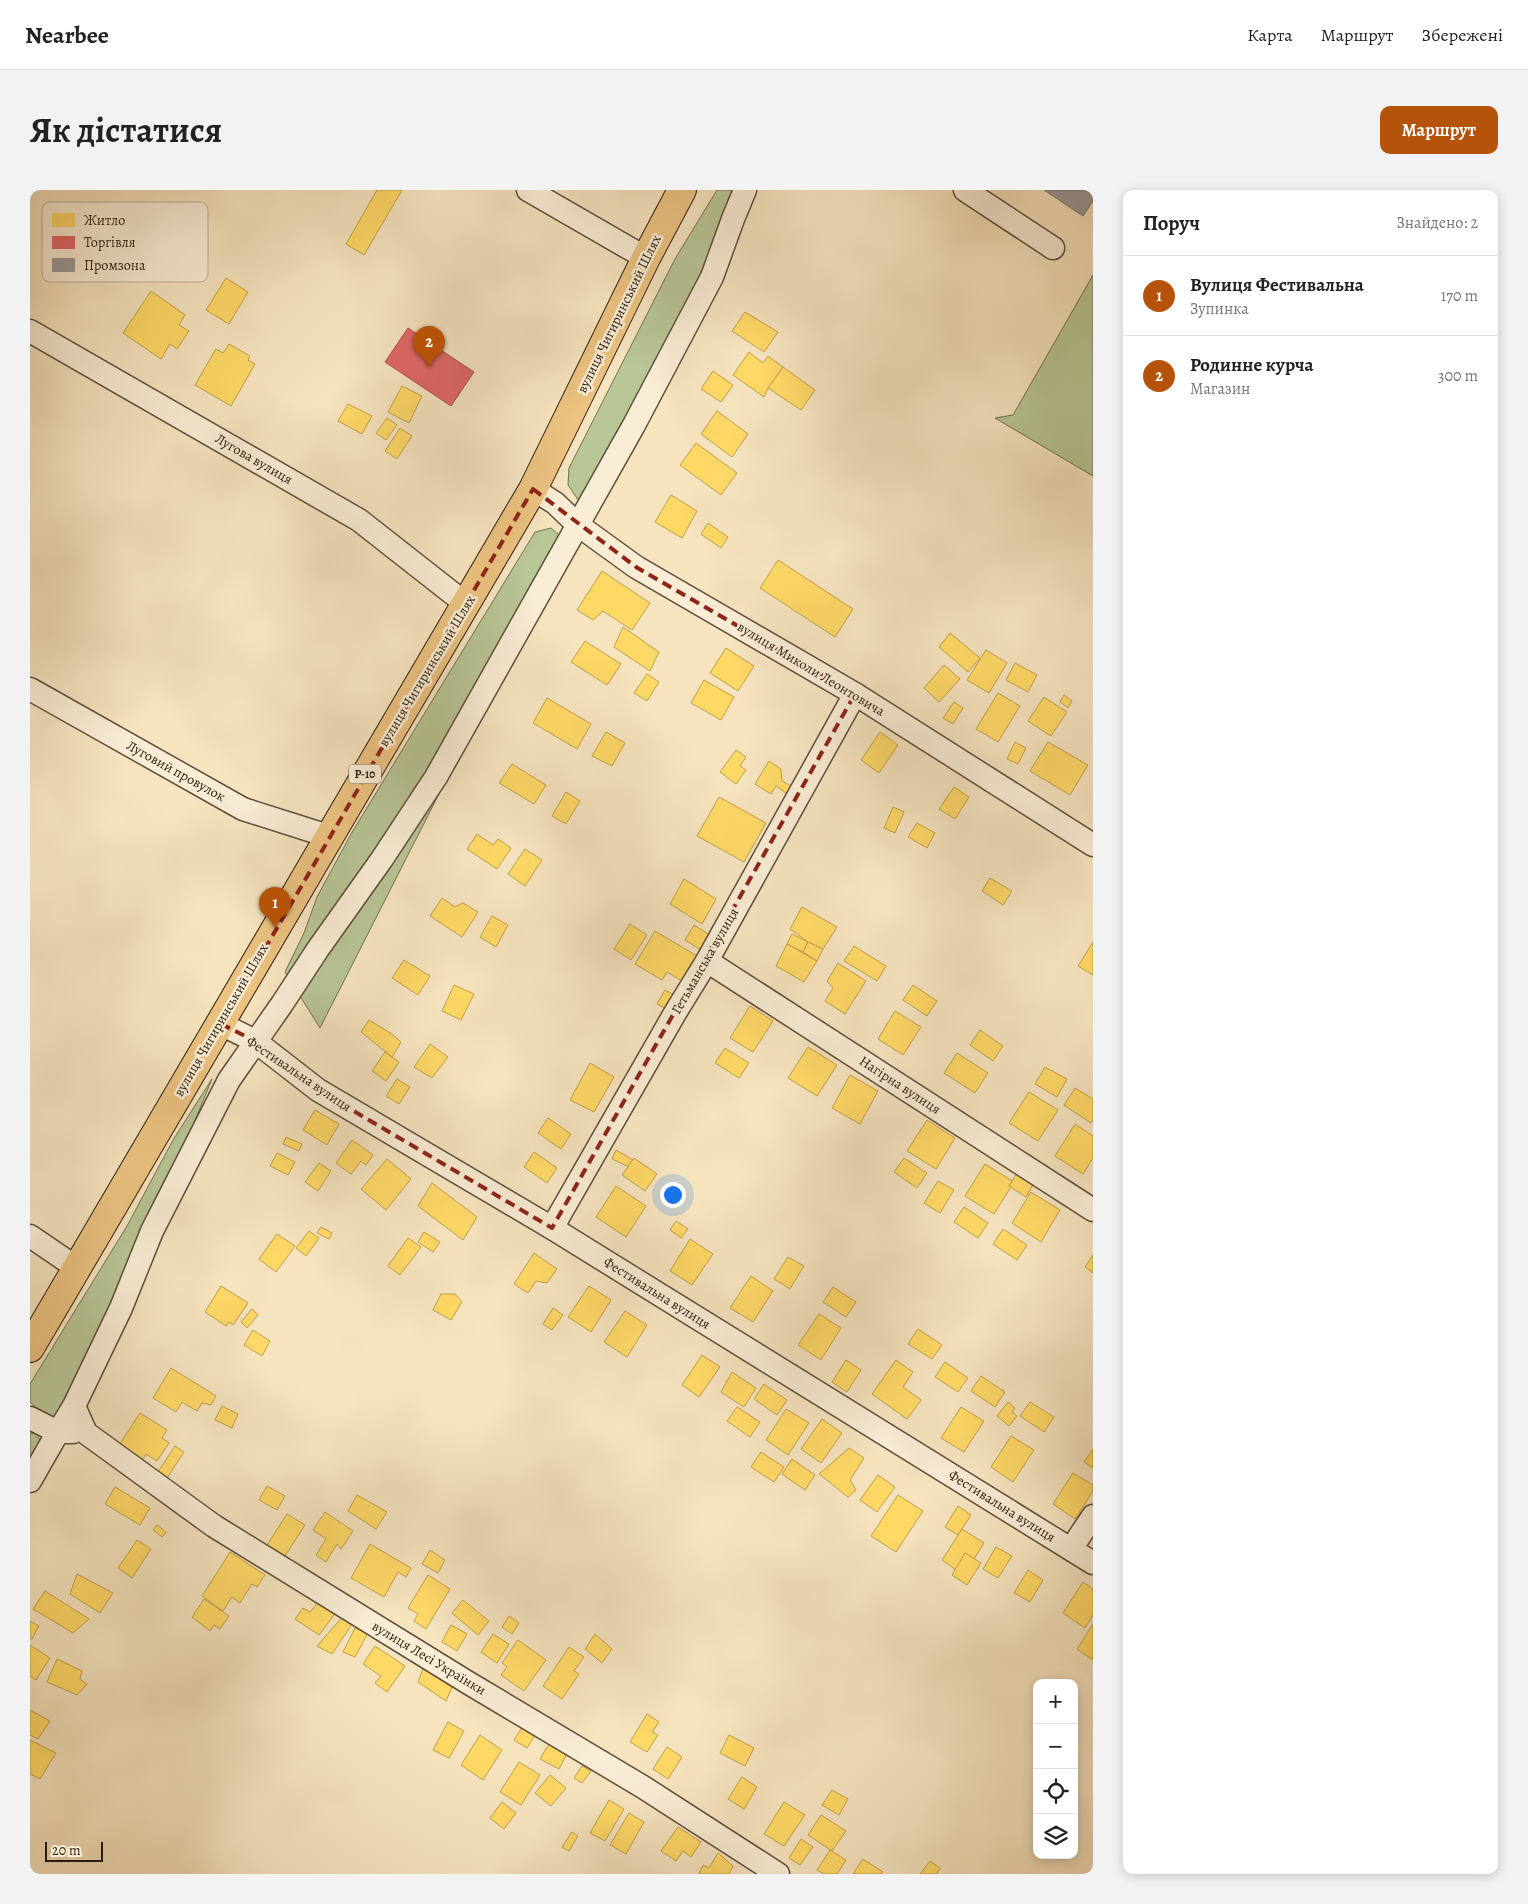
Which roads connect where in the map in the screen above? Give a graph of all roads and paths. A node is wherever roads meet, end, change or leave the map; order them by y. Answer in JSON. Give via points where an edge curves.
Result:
{"nodes":[{"id":1,"x":528,"y":190,"type":"edge"},
{"id":2,"x":682,"y":190,"type":"edge"},
{"id":3,"x":745,"y":190,"type":"edge"},
{"id":4,"x":965,"y":190,"type":"edge"},
{"id":5,"x":1053,"y":248,"type":"dead end"},
{"id":6,"x":646,"y":258,"type":"junction"},
{"id":7,"x":30,"y":331,"type":"edge"},
{"id":8,"x":533,"y":489,"type":"junction"},
{"id":9,"x":578,"y":525,"type":"junction"},
{"id":10,"x":466,"y":604,"type":"junction"},
{"id":11,"x":30,"y":689,"type":"edge"},
{"id":12,"x":855,"y":694,"type":"junction"},
{"id":13,"x":328,"y":836,"type":"junction"},
{"id":14,"x":1093,"y":845,"type":"edge"},
{"id":15,"x":707,"y":961,"type":"junction"},
{"id":16,"x":221,"y":1024,"type":"junction"},
{"id":17,"x":255,"y":1041,"type":"junction"},
{"id":18,"x":1093,"y":1210,"type":"edge"},
{"id":19,"x":552,"y":1228,"type":"junction"},
{"id":20,"x":30,"y":1236,"type":"edge"},
{"id":21,"x":77,"y":1268,"type":"junction"},
{"id":22,"x":30,"y":1348,"type":"edge"},
{"id":23,"x":74,"y":1406,"type":"junction"},
{"id":24,"x":30,"y":1418,"type":"edge"},
{"id":25,"x":58,"y":1432,"type":"junction"},
{"id":26,"x":86,"y":1433,"type":"junction"},
{"id":27,"x":30,"y":1480,"type":"edge"},
{"id":28,"x":1093,"y":1516,"type":"edge"},
{"id":29,"x":1071,"y":1549,"type":"junction"},
{"id":30,"x":1093,"y":1563,"type":"edge"},
{"id":31,"x":778,"y":1874,"type":"edge"}],
"edges":[{"from":1,"to":6,"type":"street"},
{"from":2,"to":6,"type":"main road","name":"вулиця Чигиринський Шлях","number":"Р-10"},
{"from":3,"to":9,"type":"street","via":[[712,277]]},
{"from":4,"to":5,"type":"street"},
{"from":6,"to":8,"type":"main road","name":"вулиця Чигиринський Шлях","number":"Р-10"},
{"from":7,"to":10,"type":"street","name":"Лугова вулиця","via":[[359,520]]},
{"from":8,"to":9,"type":"street","name":"вулиця Миколи Леонтовича","via":[[555,503]]},
{"from":8,"to":10,"type":"main road","name":"вулиця Чигиринський Шлях","number":"Р-10"},
{"from":9,"to":12,"type":"street","name":"вулиця Миколи Леонтовича","via":[[636,567]]},
{"from":9,"to":17,"type":"street","via":[[436,777]]},
{"from":10,"to":13,"type":"main road","name":"вулиця Чигиринський Шлях","number":"Р-10"},
{"from":11,"to":13,"type":"street","name":"Луговий провулок","via":[[242,809]]},
{"from":12,"to":14,"type":"street","name":"вулиця Миколи Леонтовича"},
{"from":12,"to":15,"type":"street","name":"Гетьманська вулиця"},
{"from":13,"to":16,"type":"main road","name":"вулиця Чигиринський Шлях","number":"Р-10"},
{"from":15,"to":18,"type":"street","name":"Нагірна вулиця"},
{"from":15,"to":19,"type":"street","name":"Гетьманська вулиця"},
{"from":16,"to":17,"type":"street","name":"Фестивальна вулиця"},
{"from":16,"to":21,"type":"main road","name":"вулиця Чигиринський Шлях","number":"Р-10"},
{"from":17,"to":19,"type":"street","name":"Фестивальна вулиця","via":[[318,1090]]},
{"from":17,"to":23,"type":"street","via":[[228,1080],[152,1231],[122,1308]]},
{"from":19,"to":29,"type":"street","name":"Фестивальна вулиця"},
{"from":20,"to":21,"type":"street"},
{"from":21,"to":22,"type":"main road","name":"вулиця Чигиринський Шлях","number":"Р-10"},
{"from":23,"to":25,"type":"street"},
{"from":23,"to":26,"type":"street"},
{"from":24,"to":25,"type":"street"},
{"from":25,"to":26,"type":"street"},
{"from":25,"to":27,"type":"street"},
{"from":26,"to":31,"type":"street","name":"вулиця Лесі Українки","via":[[214,1526],[643,1787]]},
{"from":28,"to":29,"type":"street"},
{"from":29,"to":30,"type":"street","name":"Фестивальна вулиця"}]}
